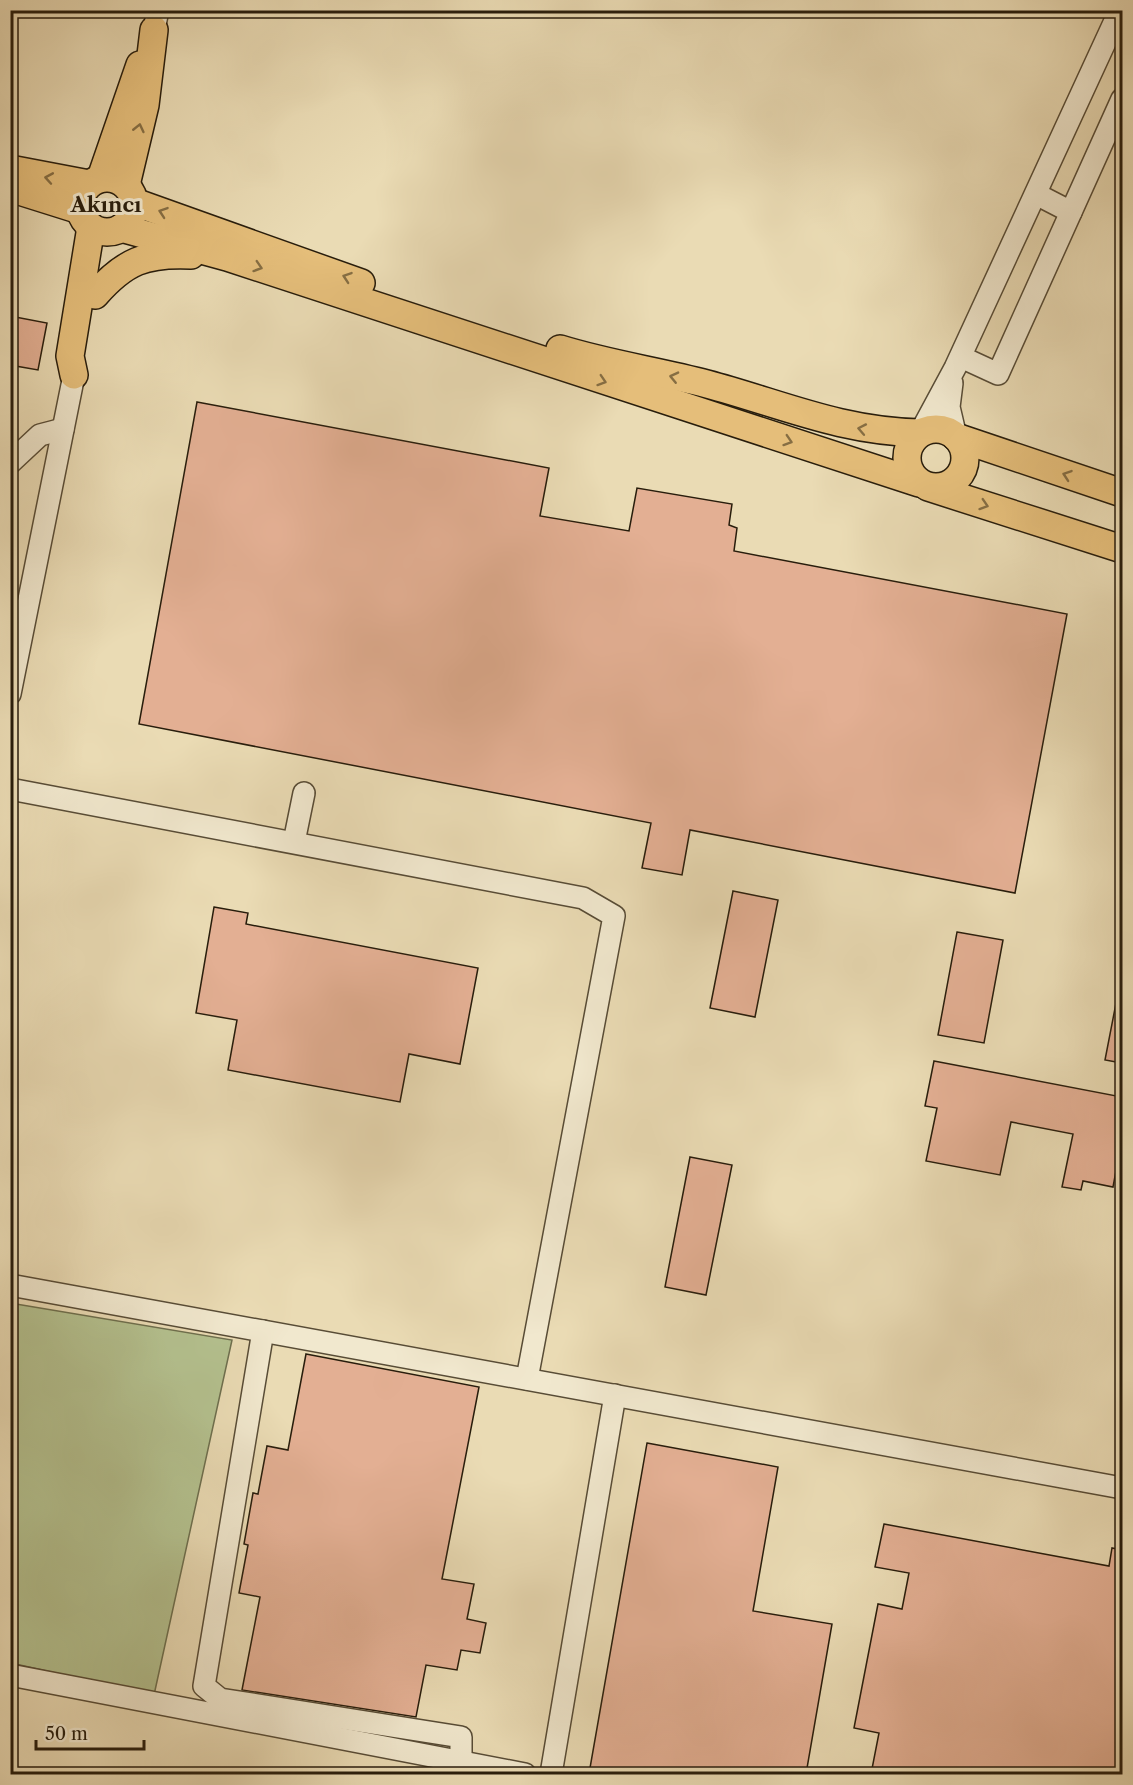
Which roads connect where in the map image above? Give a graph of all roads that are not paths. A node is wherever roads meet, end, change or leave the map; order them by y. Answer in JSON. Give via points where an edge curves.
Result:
{"nodes":[{"id":1,"x":1120,"y":10,"type":"edge"},
{"id":2,"x":156,"y":20,"type":"edge"},
{"id":3,"x":1122,"y":99,"type":"edge"},
{"id":4,"x":10,"y":169,"type":"edge"},
{"id":5,"x":112,"y":187,"type":"junction"},
{"id":6,"x":10,"y":188,"type":"edge"},
{"id":7,"x":1036,"y":194,"type":"junction"},
{"id":8,"x":1071,"y":212,"type":"junction"},
{"id":9,"x":99,"y":224,"type":"junction"},
{"id":10,"x":224,"y":256,"type":"junction"},
{"id":11,"x":95,"y":295,"type":"junction"},
{"id":12,"x":958,"y":362,"type":"junction"},
{"id":13,"x":74,"y":375,"type":"junction"},
{"id":14,"x":63,"y":429,"type":"junction"},
{"id":15,"x":920,"y":434,"type":"junction"},
{"id":16,"x":956,"y":437,"type":"junction"},
{"id":17,"x":10,"y":463,"type":"edge"},
{"id":18,"x":924,"y":485,"type":"junction"},
{"id":19,"x":1122,"y":493,"type":"edge"},
{"id":20,"x":1122,"y":549,"type":"edge"},
{"id":21,"x":10,"y":694,"type":"edge"},
{"id":22,"x":10,"y":789,"type":"edge"},
{"id":23,"x":304,"y":793,"type":"dead end"},
{"id":24,"x":294,"y":842,"type":"junction"},
{"id":25,"x":10,"y":1285,"type":"edge"},
{"id":26,"x":263,"y":1331,"type":"junction"},
{"id":27,"x":527,"y":1379,"type":"junction"},
{"id":28,"x":615,"y":1395,"type":"junction"},
{"id":29,"x":1122,"y":1488,"type":"edge"},
{"id":30,"x":10,"y":1675,"type":"edge"},
{"id":31,"x":461,"y":1762,"type":"junction"},
{"id":32,"x":525,"y":1774,"type":"edge"},
{"id":33,"x":550,"y":1774,"type":"edge"}],
"edges":[{"from":1,"to":7,"type":"street"},
{"from":2,"to":5,"type":"main road","via":[[124,104]]},
{"from":3,"to":8,"type":"street"},
{"from":5,"to":4,"type":"main road","one_way":true},
{"from":5,"to":9,"type":"main road","via":[[80,199]]},
{"from":5,"to":9,"type":"main road","via":[[132,214]]},
{"from":15,"to":5,"type":"main road","one_way":true,"via":[[833,423],[707,384],[588,357],[471,321]]},
{"from":6,"to":9,"type":"main road"},
{"from":7,"to":8,"type":"street"},
{"from":7,"to":12,"type":"street"},
{"from":8,"to":12,"type":"street","via":[[998,374]]},
{"from":9,"to":10,"type":"main road"},
{"from":9,"to":11,"type":"main road"},
{"from":9,"to":13,"type":"main road","via":[[70,356]]},
{"from":10,"to":11,"type":"main road","via":[[145,258],[113,275]]},
{"from":10,"to":18,"type":"main road","one_way":true},
{"from":11,"to":13,"type":"main road","via":[[83,358]]},
{"from":12,"to":15,"type":"street"},
{"from":12,"to":16,"type":"street","via":[[950,407]]},
{"from":13,"to":14,"type":"street"},
{"from":14,"to":17,"type":"street","via":[[40,435]]},
{"from":14,"to":21,"type":"street"},
{"from":15,"to":16,"type":"main road","via":[[938,429]]},
{"from":15,"to":18,"type":"main road","via":[[906,458],[912,476]]},
{"from":16,"to":18,"type":"main road","via":[[965,453],[962,472],[947,485]]},
{"from":19,"to":16,"type":"main road","one_way":true},
{"from":18,"to":20,"type":"main road","one_way":true},
{"from":22,"to":24,"type":"street"},
{"from":23,"to":24,"type":"street"},
{"from":24,"to":27,"type":"street","via":[[583,898],[614,916]]},
{"from":25,"to":26,"type":"street"},
{"from":26,"to":27,"type":"street"},
{"from":26,"to":31,"type":"street","via":[[204,1686],[220,1699],[461,1737]]},
{"from":27,"to":28,"type":"street"},
{"from":28,"to":29,"type":"street"},
{"from":28,"to":33,"type":"street"},
{"from":30,"to":31,"type":"street"},
{"from":31,"to":32,"type":"street"}]}
